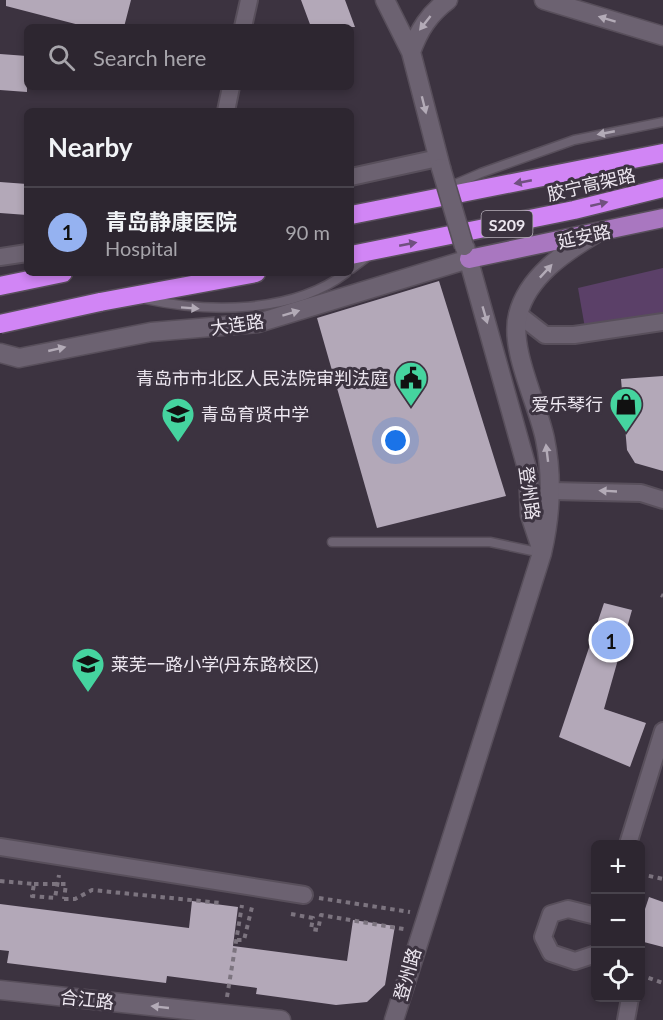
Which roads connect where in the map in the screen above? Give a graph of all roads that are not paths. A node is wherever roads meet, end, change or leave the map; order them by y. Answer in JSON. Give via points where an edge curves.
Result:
{"nodes":[{"id":1,"x":249,"y":0,"type":"edge"},
{"id":2,"x":385,"y":0,"type":"edge"},
{"id":3,"x":448,"y":0,"type":"edge"},
{"id":4,"x":544,"y":0,"type":"edge"},
{"id":5,"x":244,"y":24,"type":"edge"},
{"id":6,"x":663,"y":36,"type":"edge"},
{"id":7,"x":411,"y":52,"type":"junction"},
{"id":8,"x":230,"y":90,"type":"edge"},
{"id":9,"x":227,"y":108,"type":"edge"},
{"id":10,"x":663,"y":122,"type":"edge"},
{"id":11,"x":663,"y":153,"type":"edge"},
{"id":12,"x":439,"y":163,"type":"junction"},
{"id":13,"x":354,"y":177,"type":"edge"},
{"id":14,"x":663,"y":188,"type":"edge"},
{"id":15,"x":416,"y":202,"type":"junction"},
{"id":16,"x":354,"y":214,"type":"edge"},
{"id":17,"x":663,"y":218,"type":"edge"},
{"id":18,"x":596,"y":234,"type":"junction"},
{"id":19,"x":376,"y":250,"type":"junction"},
{"id":20,"x":466,"y":252,"type":"junction"},
{"id":21,"x":24,"y":253,"type":"edge"},
{"id":22,"x":354,"y":254,"type":"edge"},
{"id":23,"x":0,"y":257,"type":"edge"},
{"id":24,"x":354,"y":267,"type":"edge"},
{"id":25,"x":48,"y":276,"type":"edge"},
{"id":26,"x":240,"y":276,"type":"edge"},
{"id":27,"x":342,"y":276,"type":"edge"},
{"id":28,"x":0,"y":286,"type":"edge"},
{"id":29,"x":133,"y":296,"type":"junction"},
{"id":30,"x":518,"y":314,"type":"junction"},
{"id":31,"x":663,"y":322,"type":"edge"},
{"id":32,"x":0,"y":324,"type":"edge"},
{"id":33,"x":0,"y":353,"type":"edge"},
{"id":34,"x":552,"y":491,"type":"junction"},
{"id":35,"x":663,"y":500,"type":"edge"},
{"id":36,"x":332,"y":542,"type":"dead end"},
{"id":37,"x":542,"y":553,"type":"junction"},
{"id":38,"x":663,"y":731,"type":"edge"},
{"id":39,"x":629,"y":840,"type":"edge"},
{"id":40,"x":0,"y":847,"type":"edge"},
{"id":41,"x":304,"y":895,"type":"road end"},
{"id":42,"x":591,"y":915,"type":"edge"},
{"id":43,"x":591,"y":956,"type":"edge"},
{"id":44,"x":0,"y":990,"type":"edge"},
{"id":45,"x":629,"y":1002,"type":"edge"},
{"id":46,"x":281,"y":1020,"type":"edge"},
{"id":47,"x":394,"y":1020,"type":"edge"},
{"id":48,"x":626,"y":1020,"type":"edge"}],
"edges":[{"from":1,"to":5,"type":"street"},
{"from":2,"to":7,"type":"main road","name":"登州路"},
{"from":3,"to":7,"type":"main road","one_way":true,"via":[[419,30]]},
{"from":6,"to":4,"type":"main road","one_way":true},
{"from":7,"to":12,"type":"main road","name":"登州路","one_way":true},
{"from":8,"to":9,"type":"street"},
{"from":10,"to":15,"type":"lane","one_way":true,"via":[[574,140],[481,173]]},
{"from":11,"to":15,"type":"highway","name":"胶宁高架路","number":"S209","one_way":true},
{"from":12,"to":13,"type":"street"},
{"from":12,"to":20,"type":"main road","name":"登州路","bridge":true},
{"from":19,"to":14,"type":"highway","name":"胶宁高架路","number":"S209","one_way":true},
{"from":15,"to":16,"type":"highway","name":"胶宁高架路","number":"S209"},
{"from":17,"to":18,"type":"main road","name":"延安路"},
{"from":18,"to":20,"type":"main road","name":"延安路"},
{"from":30,"to":18,"type":"main road","one_way":true,"via":[[543,272],[567,251]]},
{"from":19,"to":22,"type":"highway","name":"胶宁高架路","number":"S209"},
{"from":19,"to":24,"type":"lane"},
{"from":33,"to":20,"type":"main road","name":"大连路","one_way":true,"via":[[19,358],[151,332],[258,323]]},
{"from":20,"to":37,"type":"main road","name":"登州路","one_way":true,"via":[[528,472],[530,515]]},
{"from":21,"to":23,"type":"street"},
{"from":25,"to":28,"type":"highway"},
{"from":26,"to":29,"type":"highway"},
{"from":29,"to":27,"type":"lane","one_way":true,"via":[[183,308],[234,309],[288,299]]},
{"from":29,"to":32,"type":"highway","bridge":true},
{"from":30,"to":31,"type":"street","via":[[545,335],[574,335]]},
{"from":34,"to":30,"type":"main road","one_way":true,"via":[[545,440],[517,336]]},
{"from":35,"to":34,"type":"street","one_way":true,"via":[[641,493]]},
{"from":34,"to":37,"type":"main road"},
{"from":36,"to":37,"type":"lane","via":[[490,542]]},
{"from":37,"to":47,"type":"main road","name":"登州路"},
{"from":38,"to":39,"type":"street"},
{"from":40,"to":41,"type":"street"},
{"from":42,"to":43,"type":"street","via":[[568,909],[551,914],[543,938],[551,953],[576,961]]},
{"from":46,"to":44,"type":"main road","name":"合江路","one_way":true},
{"from":45,"to":48,"type":"street"}]}
